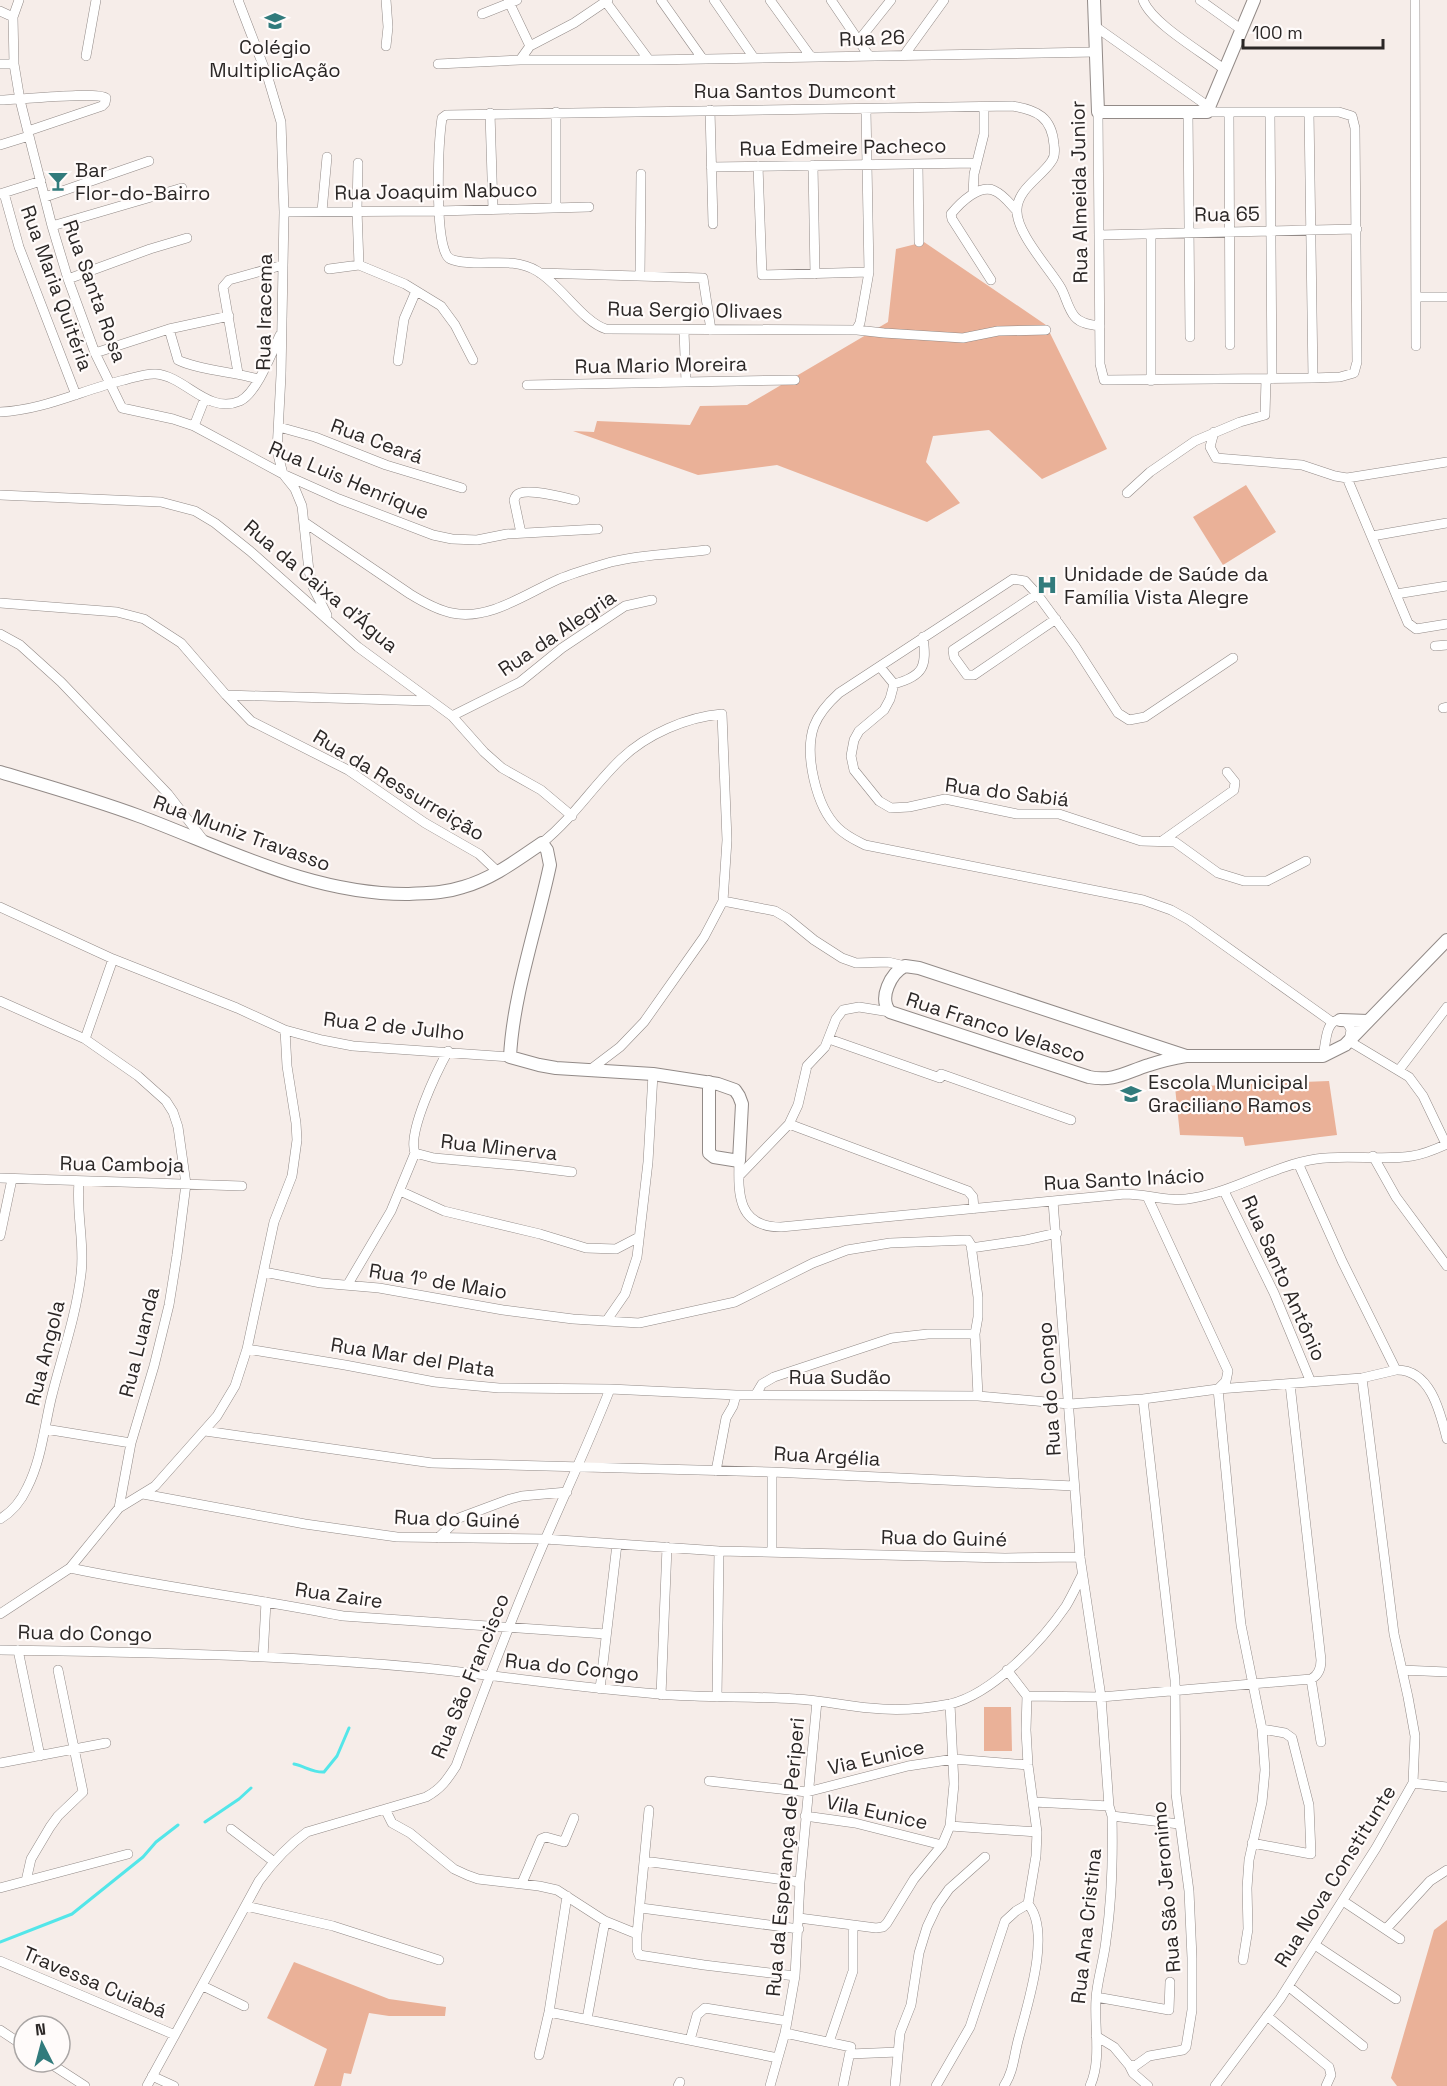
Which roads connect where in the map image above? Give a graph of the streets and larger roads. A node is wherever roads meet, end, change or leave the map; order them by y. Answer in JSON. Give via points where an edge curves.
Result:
{"nodes":[{"id":1,"x":19,"y":0,"type":"edge"},
{"id":2,"x":96,"y":0,"type":"edge"},
{"id":3,"x":238,"y":0,"type":"edge"},
{"id":4,"x":386,"y":0,"type":"edge"},
{"id":5,"x":661,"y":0,"type":"edge"},
{"id":6,"x":714,"y":0,"type":"edge"},
{"id":7,"x":770,"y":0,"type":"edge"},
{"id":8,"x":891,"y":0,"type":"edge"},
{"id":9,"x":944,"y":0,"type":"edge"},
{"id":10,"x":1094,"y":0,"type":"edge"},
{"id":11,"x":1143,"y":0,"type":"edge"},
{"id":12,"x":1200,"y":0,"type":"edge"},
{"id":13,"x":1254,"y":0,"type":"edge"},
{"id":14,"x":1415,"y":0,"type":"edge"},
{"id":15,"x":512,"y":1,"type":"edge"},
{"id":16,"x":607,"y":1,"type":"edge"},
{"id":17,"x":835,"y":2,"type":"edge"},
{"id":18,"x":0,"y":11,"type":"edge"},
{"id":19,"x":482,"y":14,"type":"dead end"},
{"id":20,"x":13,"y":17,"type":"junction"},
{"id":21,"x":1096,"y":27,"type":"junction"},
{"id":22,"x":1242,"y":30,"type":"junction"},
{"id":23,"x":859,"y":40,"type":"junction"},
{"id":24,"x":386,"y":46,"type":"dead end"},
{"id":25,"x":530,"y":46,"type":"junction"},
{"id":26,"x":1096,"y":52,"type":"junction"},
{"id":27,"x":905,"y":54,"type":"junction"},
{"id":28,"x":86,"y":56,"type":"dead end"},
{"id":29,"x":869,"y":56,"type":"junction"},
{"id":30,"x":811,"y":57,"type":"junction"},
{"id":31,"x":702,"y":58,"type":"junction"},
{"id":32,"x":754,"y":58,"type":"junction"},
{"id":33,"x":520,"y":60,"type":"junction"},
{"id":34,"x":649,"y":60,"type":"junction"},
{"id":35,"x":0,"y":64,"type":"edge"},
{"id":36,"x":14,"y":64,"type":"junction"},
{"id":37,"x":438,"y":64,"type":"dead end"},
{"id":38,"x":1225,"y":70,"type":"junction"},
{"id":39,"x":0,"y":100,"type":"edge"},
{"id":40,"x":20,"y":100,"type":"junction"},
{"id":41,"x":984,"y":107,"type":"junction"},
{"id":42,"x":710,"y":110,"type":"junction"},
{"id":43,"x":866,"y":110,"type":"junction"},
{"id":44,"x":1208,"y":110,"type":"junction"},
{"id":45,"x":555,"y":112,"type":"junction"},
{"id":46,"x":1098,"y":112,"type":"junction"},
{"id":47,"x":1188,"y":112,"type":"junction"},
{"id":48,"x":1229,"y":112,"type":"junction"},
{"id":49,"x":1270,"y":112,"type":"junction"},
{"id":50,"x":1309,"y":112,"type":"junction"},
{"id":51,"x":490,"y":113,"type":"junction"},
{"id":52,"x":28,"y":134,"type":"junction"},
{"id":53,"x":0,"y":145,"type":"edge"},
{"id":54,"x":327,"y":157,"type":"dead end"},
{"id":55,"x":149,"y":161,"type":"dead end"},
{"id":56,"x":358,"y":163,"type":"dead end"},
{"id":57,"x":976,"y":163,"type":"junction"},
{"id":58,"x":866,"y":164,"type":"junction"},
{"id":59,"x":918,"y":164,"type":"junction"},
{"id":60,"x":813,"y":165,"type":"junction"},
{"id":61,"x":758,"y":166,"type":"junction"},
{"id":62,"x":711,"y":167,"type":"junction"},
{"id":63,"x":640,"y":174,"type":"dead end"},
{"id":64,"x":41,"y":181,"type":"junction"},
{"id":65,"x":182,"y":188,"type":"dead end"},
{"id":66,"x":2,"y":194,"type":"edge"},
{"id":67,"x":973,"y":194,"type":"junction"},
{"id":68,"x":45,"y":197,"type":"junction"},
{"id":69,"x":556,"y":207,"type":"junction"},
{"id":70,"x":589,"y":207,"type":"dead end"},
{"id":71,"x":493,"y":209,"type":"junction"},
{"id":72,"x":357,"y":210,"type":"junction"},
{"id":73,"x":322,"y":211,"type":"junction"},
{"id":74,"x":439,"y":211,"type":"junction"},
{"id":75,"x":1017,"y":211,"type":"junction"},
{"id":76,"x":284,"y":212,"type":"junction"},
{"id":77,"x":713,"y":224,"type":"dead end"},
{"id":78,"x":52,"y":226,"type":"junction"},
{"id":79,"x":1357,"y":229,"type":"junction"},
{"id":80,"x":1311,"y":230,"type":"junction"},
{"id":81,"x":1269,"y":231,"type":"junction"},
{"id":82,"x":1190,"y":232,"type":"junction"},
{"id":83,"x":1231,"y":232,"type":"junction"},
{"id":84,"x":1151,"y":234,"type":"junction"},
{"id":85,"x":1099,"y":235,"type":"junction"},
{"id":86,"x":187,"y":238,"type":"dead end"},
{"id":87,"x":919,"y":242,"type":"dead end"},
{"id":88,"x":462,"y":262,"type":"joint"},
{"id":89,"x":359,"y":264,"type":"junction"},
{"id":90,"x":283,"y":265,"type":"junction"},
{"id":91,"x":329,"y":269,"type":"dead end"},
{"id":92,"x":869,"y":272,"type":"junction"},
{"id":93,"x":540,"y":273,"type":"junction"},
{"id":94,"x":815,"y":274,"type":"junction"},
{"id":95,"x":640,"y":276,"type":"junction"},
{"id":96,"x":68,"y":279,"type":"junction"},
{"id":97,"x":991,"y":280,"type":"dead end"},
{"id":98,"x":416,"y":291,"type":"junction"},
{"id":99,"x":1416,"y":297,"type":"junction"},
{"id":100,"x":1447,"y":297,"type":"edge"},
{"id":101,"x":230,"y":316,"type":"junction"},
{"id":102,"x":1100,"y":326,"type":"junction"},
{"id":103,"x":169,"y":329,"type":"junction"},
{"id":104,"x":711,"y":330,"type":"junction"},
{"id":105,"x":857,"y":330,"type":"junction"},
{"id":106,"x":1046,"y":330,"type":"dead end"},
{"id":107,"x":684,"y":331,"type":"junction"},
{"id":108,"x":282,"y":332,"type":"junction"},
{"id":109,"x":1190,"y":337,"type":"dead end"},
{"id":110,"x":1230,"y":345,"type":"dead end"},
{"id":111,"x":1416,"y":346,"type":"dead end"},
{"id":112,"x":95,"y":353,"type":"junction"},
{"id":113,"x":473,"y":360,"type":"dead end"},
{"id":114,"x":398,"y":361,"type":"dead end"},
{"id":115,"x":238,"y":373,"type":"junction"},
{"id":116,"x":1313,"y":378,"type":"junction"},
{"id":117,"x":258,"y":379,"type":"junction"},
{"id":118,"x":1269,"y":379,"type":"junction"},
{"id":119,"x":795,"y":380,"type":"dead end"},
{"id":120,"x":1151,"y":381,"type":"junction"},
{"id":121,"x":686,"y":382,"type":"junction"},
{"id":122,"x":110,"y":383,"type":"junction"},
{"id":123,"x":527,"y":385,"type":"dead end"},
{"id":124,"x":76,"y":395,"type":"junction"},
{"id":125,"x":205,"y":398,"type":"junction"},
{"id":126,"x":0,"y":412,"type":"edge"},
{"id":127,"x":194,"y":426,"type":"junction"},
{"id":128,"x":279,"y":427,"type":"junction"},
{"id":129,"x":1214,"y":432,"type":"junction"},
{"id":130,"x":1447,"y":462,"type":"edge"},
{"id":131,"x":283,"y":474,"type":"junction"},
{"id":132,"x":1347,"y":478,"type":"junction"},
{"id":133,"x":462,"y":488,"type":"dead end"},
{"id":134,"x":1127,"y":493,"type":"dead end"},
{"id":135,"x":0,"y":495,"type":"edge"},
{"id":136,"x":575,"y":500,"type":"dead end"},
{"id":137,"x":304,"y":522,"type":"junction"},
{"id":138,"x":1447,"y":523,"type":"edge"},
{"id":139,"x":598,"y":529,"type":"dead end"},
{"id":140,"x":521,"y":533,"type":"junction"},
{"id":141,"x":1372,"y":536,"type":"junction"},
{"id":142,"x":706,"y":550,"type":"dead end"},
{"id":143,"x":1447,"y":586,"type":"edge"},
{"id":144,"x":1037,"y":594,"type":"junction"},
{"id":145,"x":1396,"y":594,"type":"junction"},
{"id":146,"x":652,"y":600,"type":"dead end"},
{"id":147,"x":0,"y":603,"type":"edge"},
{"id":148,"x":1056,"y":619,"type":"junction"},
{"id":149,"x":330,"y":621,"type":"junction"},
{"id":150,"x":1447,"y":624,"type":"edge"},
{"id":151,"x":0,"y":634,"type":"edge"},
{"id":152,"x":923,"y":637,"type":"junction"},
{"id":153,"x":1447,"y":645,"type":"edge"},
{"id":154,"x":1436,"y":646,"type":"dead end"},
{"id":155,"x":1233,"y":658,"type":"dead end"},
{"id":156,"x":880,"y":667,"type":"junction"},
{"id":157,"x":894,"y":684,"type":"junction"},
{"id":158,"x":226,"y":695,"type":"junction"},
{"id":159,"x":432,"y":701,"type":"junction"},
{"id":160,"x":452,"y":716,"type":"junction"},
{"id":161,"x":0,"y":772,"type":"edge"},
{"id":162,"x":1227,"y":772,"type":"dead end"},
{"id":163,"x":572,"y":816,"type":"junction"},
{"id":164,"x":1162,"y":841,"type":"junction"},
{"id":165,"x":205,"y":842,"type":"junction"},
{"id":166,"x":542,"y":843,"type":"junction"},
{"id":167,"x":1306,"y":861,"type":"dead end"},
{"id":168,"x":498,"y":872,"type":"junction"},
{"id":169,"x":723,"y":901,"type":"junction"},
{"id":170,"x":0,"y":907,"type":"edge"},
{"id":171,"x":1447,"y":940,"type":"edge"},
{"id":172,"x":113,"y":959,"type":"junction"},
{"id":173,"x":905,"y":966,"type":"junction"},
{"id":174,"x":0,"y":1000,"type":"edge"},
{"id":175,"x":1447,"y":1006,"type":"edge"},
{"id":176,"x":890,"y":1012,"type":"junction"},
{"id":177,"x":1336,"y":1021,"type":"junction"},
{"id":178,"x":1368,"y":1021,"type":"junction"},
{"id":179,"x":285,"y":1030,"type":"junction"},
{"id":180,"x":1328,"y":1036,"type":"junction"},
{"id":181,"x":85,"y":1039,"type":"junction"},
{"id":182,"x":829,"y":1039,"type":"junction"},
{"id":183,"x":1349,"y":1041,"type":"junction"},
{"id":184,"x":448,"y":1051,"type":"junction"},
{"id":185,"x":1186,"y":1056,"type":"junction"},
{"id":186,"x":1323,"y":1056,"type":"junction"},
{"id":187,"x":510,"y":1057,"type":"junction"},
{"id":188,"x":591,"y":1069,"type":"junction"},
{"id":189,"x":1399,"y":1070,"type":"junction"},
{"id":190,"x":653,"y":1074,"type":"junction"},
{"id":191,"x":709,"y":1082,"type":"junction"},
{"id":192,"x":735,"y":1090,"type":"joint"},
{"id":193,"x":1071,"y":1120,"type":"dead end"},
{"id":194,"x":789,"y":1124,"type":"junction"},
{"id":195,"x":1447,"y":1144,"type":"edge"},
{"id":196,"x":418,"y":1155,"type":"junction"},
{"id":197,"x":1373,"y":1156,"type":"junction"},
{"id":198,"x":739,"y":1161,"type":"junction"},
{"id":199,"x":1298,"y":1163,"type":"junction"},
{"id":200,"x":572,"y":1172,"type":"dead end"},
{"id":201,"x":739,"y":1176,"type":"junction"},
{"id":202,"x":0,"y":1178,"type":"edge"},
{"id":203,"x":12,"y":1179,"type":"junction"},
{"id":204,"x":79,"y":1182,"type":"junction"},
{"id":205,"x":186,"y":1184,"type":"junction"},
{"id":206,"x":242,"y":1186,"type":"dead end"},
{"id":207,"x":400,"y":1191,"type":"junction"},
{"id":208,"x":1224,"y":1191,"type":"junction"},
{"id":209,"x":1147,"y":1196,"type":"junction"},
{"id":210,"x":1053,"y":1200,"type":"junction"},
{"id":211,"x":974,"y":1209,"type":"junction"},
{"id":212,"x":1,"y":1222,"type":"edge"},
{"id":213,"x":1057,"y":1233,"type":"junction"},
{"id":214,"x":0,"y":1236,"type":"edge"},
{"id":215,"x":639,"y":1237,"type":"junction"},
{"id":216,"x":968,"y":1244,"type":"junction"},
{"id":217,"x":1447,"y":1266,"type":"edge"},
{"id":218,"x":264,"y":1272,"type":"junction"},
{"id":219,"x":348,"y":1284,"type":"junction"},
{"id":220,"x":607,"y":1320,"type":"junction"},
{"id":221,"x":975,"y":1334,"type":"junction"},
{"id":222,"x":248,"y":1349,"type":"junction"},
{"id":223,"x":1396,"y":1370,"type":"junction"},
{"id":224,"x":1362,"y":1377,"type":"junction"},
{"id":225,"x":1310,"y":1380,"type":"junction"},
{"id":226,"x":1290,"y":1384,"type":"junction"},
{"id":227,"x":610,"y":1389,"type":"junction"},
{"id":228,"x":1218,"y":1389,"type":"junction"},
{"id":229,"x":756,"y":1394,"type":"junction"},
{"id":230,"x":735,"y":1395,"type":"junction"},
{"id":231,"x":978,"y":1396,"type":"junction"},
{"id":232,"x":1143,"y":1399,"type":"junction"},
{"id":233,"x":1069,"y":1404,"type":"junction"},
{"id":234,"x":45,"y":1429,"type":"junction"},
{"id":235,"x":205,"y":1431,"type":"junction"},
{"id":236,"x":1447,"y":1439,"type":"edge"},
{"id":237,"x":131,"y":1443,"type":"junction"},
{"id":238,"x":579,"y":1465,"type":"junction"},
{"id":239,"x":716,"y":1471,"type":"junction"},
{"id":240,"x":772,"y":1472,"type":"junction"},
{"id":241,"x":1074,"y":1486,"type":"junction"},
{"id":242,"x":567,"y":1492,"type":"junction"},
{"id":243,"x":143,"y":1494,"type":"junction"},
{"id":244,"x":119,"y":1508,"type":"junction"},
{"id":245,"x":0,"y":1519,"type":"edge"},
{"id":246,"x":438,"y":1538,"type":"junction"},
{"id":247,"x":545,"y":1539,"type":"junction"},
{"id":248,"x":617,"y":1544,"type":"junction"},
{"id":249,"x":667,"y":1547,"type":"junction"},
{"id":250,"x":719,"y":1551,"type":"junction"},
{"id":251,"x":772,"y":1552,"type":"junction"},
{"id":252,"x":1080,"y":1557,"type":"junction"},
{"id":253,"x":70,"y":1568,"type":"junction"},
{"id":254,"x":1082,"y":1575,"type":"junction"},
{"id":255,"x":266,"y":1602,"type":"junction"},
{"id":256,"x":0,"y":1614,"type":"edge"},
{"id":257,"x":508,"y":1627,"type":"junction"},
{"id":258,"x":606,"y":1634,"type":"junction"},
{"id":259,"x":0,"y":1650,"type":"edge"},
{"id":260,"x":18,"y":1650,"type":"junction"},
{"id":261,"x":263,"y":1657,"type":"junction"},
{"id":262,"x":58,"y":1670,"type":"dead end"},
{"id":263,"x":1007,"y":1670,"type":"junction"},
{"id":264,"x":1402,"y":1670,"type":"junction"},
{"id":265,"x":1447,"y":1672,"type":"edge"},
{"id":266,"x":489,"y":1676,"type":"junction"},
{"id":267,"x":1311,"y":1679,"type":"junction"},
{"id":268,"x":1252,"y":1684,"type":"junction"},
{"id":269,"x":600,"y":1689,"type":"junction"},
{"id":270,"x":1175,"y":1689,"type":"junction"},
{"id":271,"x":662,"y":1695,"type":"junction"},
{"id":272,"x":1027,"y":1696,"type":"junction"},
{"id":273,"x":717,"y":1697,"type":"junction"},
{"id":274,"x":1101,"y":1697,"type":"junction"},
{"id":275,"x":817,"y":1701,"type":"junction"},
{"id":276,"x":950,"y":1704,"type":"junction"},
{"id":277,"x":1262,"y":1729,"type":"junction"},
{"id":278,"x":1321,"y":1742,"type":"dead end"},
{"id":279,"x":106,"y":1743,"type":"dead end"},
{"id":280,"x":74,"y":1750,"type":"junction"},
{"id":281,"x":40,"y":1756,"type":"junction"},
{"id":282,"x":954,"y":1759,"type":"junction"},
{"id":283,"x":0,"y":1763,"type":"edge"},
{"id":284,"x":1028,"y":1765,"type":"junction"},
{"id":285,"x":709,"y":1781,"type":"dead end"},
{"id":286,"x":1413,"y":1783,"type":"junction"},
{"id":287,"x":1447,"y":1787,"type":"edge"},
{"id":288,"x":807,"y":1792,"type":"junction"},
{"id":289,"x":1034,"y":1803,"type":"junction"},
{"id":290,"x":385,"y":1809,"type":"junction"},
{"id":291,"x":649,"y":1810,"type":"dead end"},
{"id":292,"x":1111,"y":1811,"type":"junction"},
{"id":293,"x":805,"y":1816,"type":"junction"},
{"id":294,"x":574,"y":1818,"type":"dead end"},
{"id":295,"x":1179,"y":1824,"type":"junction"},
{"id":296,"x":950,"y":1826,"type":"junction"},
{"id":297,"x":231,"y":1829,"type":"dead end"},
{"id":298,"x":1037,"y":1832,"type":"junction"},
{"id":299,"x":1252,"y":1843,"type":"junction"},
{"id":300,"x":942,"y":1845,"type":"junction"},
{"id":301,"x":128,"y":1854,"type":"dead end"},
{"id":302,"x":985,"y":1857,"type":"dead end"},
{"id":303,"x":273,"y":1861,"type":"junction"},
{"id":304,"x":644,"y":1861,"type":"junction"},
{"id":305,"x":1447,"y":1870,"type":"edge"},
{"id":306,"x":26,"y":1881,"type":"junction"},
{"id":307,"x":800,"y":1882,"type":"junction"},
{"id":308,"x":522,"y":1883,"type":"junction"},
{"id":309,"x":0,"y":1888,"type":"edge"},
{"id":310,"x":567,"y":1896,"type":"junction"},
{"id":311,"x":1343,"y":1901,"type":"junction"},
{"id":312,"x":1028,"y":1905,"type":"junction"},
{"id":313,"x":246,"y":1906,"type":"junction"},
{"id":314,"x":641,"y":1908,"type":"junction"},
{"id":315,"x":799,"y":1917,"type":"junction"},
{"id":316,"x":605,"y":1921,"type":"junction"},
{"id":317,"x":853,"y":1925,"type":"junction"},
{"id":318,"x":799,"y":1929,"type":"junction"},
{"id":319,"x":1386,"y":1929,"type":"junction"},
{"id":320,"x":637,"y":1934,"type":"junction"},
{"id":321,"x":1400,"y":1939,"type":"dead end"},
{"id":322,"x":1315,"y":1945,"type":"junction"},
{"id":323,"x":439,"y":1960,"type":"dead end"},
{"id":324,"x":1243,"y":1960,"type":"dead end"},
{"id":325,"x":0,"y":1961,"type":"edge"},
{"id":326,"x":795,"y":1976,"type":"junction"},
{"id":327,"x":1170,"y":1982,"type":"dead end"},
{"id":328,"x":203,"y":1986,"type":"junction"},
{"id":329,"x":1288,"y":1986,"type":"junction"},
{"id":330,"x":1096,"y":1997,"type":"junction"},
{"id":331,"x":1396,"y":1999,"type":"dead end"},
{"id":332,"x":244,"y":2006,"type":"dead end"},
{"id":333,"x":549,"y":2012,"type":"junction"},
{"id":334,"x":1267,"y":2016,"type":"junction"},
{"id":335,"x":587,"y":2019,"type":"junction"},
{"id":336,"x":787,"y":2021,"type":"junction"},
{"id":337,"x":785,"y":2033,"type":"junction"},
{"id":338,"x":175,"y":2035,"type":"junction"},
{"id":339,"x":1096,"y":2036,"type":"junction"},
{"id":340,"x":690,"y":2040,"type":"junction"},
{"id":341,"x":829,"y":2042,"type":"junction"},
{"id":342,"x":1363,"y":2046,"type":"dead end"},
{"id":343,"x":898,"y":2052,"type":"junction"},
{"id":344,"x":850,"y":2054,"type":"junction"},
{"id":345,"x":539,"y":2055,"type":"dead end"},
{"id":346,"x":778,"y":2058,"type":"junction"},
{"id":347,"x":1129,"y":2065,"type":"junction"},
{"id":348,"x":66,"y":2074,"type":"edge"},
{"id":349,"x":152,"y":2076,"type":"junction"},
{"id":350,"x":85,"y":2086,"type":"edge"},
{"id":351,"x":147,"y":2086,"type":"edge"},
{"id":352,"x":174,"y":2086,"type":"edge"},
{"id":353,"x":770,"y":2086,"type":"edge"},
{"id":354,"x":843,"y":2086,"type":"edge"},
{"id":355,"x":895,"y":2086,"type":"edge"},
{"id":356,"x":936,"y":2086,"type":"edge"},
{"id":357,"x":1004,"y":2086,"type":"edge"},
{"id":358,"x":1090,"y":2086,"type":"edge"},
{"id":359,"x":1148,"y":2086,"type":"edge"},
{"id":360,"x":1215,"y":2086,"type":"edge"},
{"id":361,"x":1326,"y":2086,"type":"edge"}],
"edges":[{"from":1,"to":20,"type":"street","name":"Rua Santa Rosa"},
{"from":2,"to":28,"type":"street"},
{"from":3,"to":76,"type":"street","name":"Rua Iracema","via":[[281,122]]},
{"from":4,"to":24,"type":"street"},
{"from":5,"to":31,"type":"street"},
{"from":6,"to":32,"type":"street"},
{"from":7,"to":30,"type":"street"},
{"from":8,"to":23,"type":"street"},
{"from":9,"to":27,"type":"street"},
{"from":10,"to":21,"type":"street","name":"Rua Almeida Junior"},
{"from":11,"to":38,"type":"street","via":[[1166,26]]},
{"from":12,"to":22,"type":"street"},
{"from":13,"to":22,"type":"street"},
{"from":14,"to":99,"type":"street"},
{"from":15,"to":19,"type":"street"},
{"from":15,"to":25,"type":"street"},
{"from":16,"to":25,"type":"street"},
{"from":16,"to":34,"type":"street"},
{"from":17,"to":23,"type":"street"},
{"from":18,"to":20,"type":"street"},
{"from":20,"to":36,"type":"street","name":"Rua Santa Rosa"},
{"from":21,"to":26,"type":"street","name":"Rua Almeida Junior"},
{"from":21,"to":44,"type":"street"},
{"from":22,"to":38,"type":"street"},
{"from":23,"to":29,"type":"street"},
{"from":25,"to":33,"type":"street"},
{"from":26,"to":27,"type":"street","name":"Rua 26"},
{"from":26,"to":46,"type":"street","name":"Rua Almeida Junior"},
{"from":27,"to":29,"type":"street","name":"Rua 26"},
{"from":29,"to":30,"type":"street","name":"Rua 26"},
{"from":30,"to":32,"type":"street","name":"Rua 26"},
{"from":31,"to":32,"type":"street","name":"Rua 26"},
{"from":31,"to":34,"type":"street","name":"Rua 26"},
{"from":33,"to":34,"type":"street","name":"Rua 26"},
{"from":33,"to":37,"type":"street","name":"Rua 26"},
{"from":35,"to":36,"type":"street"},
{"from":36,"to":40,"type":"street","name":"Rua Santa Rosa"},
{"from":38,"to":44,"type":"street"},
{"from":39,"to":40,"type":"street"},
{"from":40,"to":52,"type":"street","name":"Rua Santa Rosa"},
{"from":40,"to":52,"type":"street","via":[[101,95],[106,101],[102,106]]},
{"from":41,"to":43,"type":"street","name":"Rua Santos Dumcont"},
{"from":41,"to":57,"type":"street","via":[[984,134]]},
{"from":41,"to":75,"type":"street","name":"Rua Santos Dumcont","via":[[1031,110],[1044,118],[1052,132],[1054,157],[1024,192]]},
{"from":42,"to":43,"type":"street","name":"Rua Santos Dumcont"},
{"from":42,"to":45,"type":"street","name":"Rua Santos Dumcont"},
{"from":42,"to":62,"type":"street"},
{"from":43,"to":58,"type":"street"},
{"from":44,"to":47,"type":"street"},
{"from":44,"to":48,"type":"street"},
{"from":45,"to":51,"type":"street","name":"Rua Santos Dumcont"},
{"from":45,"to":69,"type":"street"},
{"from":46,"to":47,"type":"street"},
{"from":46,"to":85,"type":"street","name":"Rua Almeida Junior"},
{"from":47,"to":82,"type":"street"},
{"from":48,"to":49,"type":"street"},
{"from":48,"to":83,"type":"street"},
{"from":49,"to":50,"type":"street"},
{"from":49,"to":81,"type":"street"},
{"from":50,"to":79,"type":"street","via":[[1345,112],[1352,116]]},
{"from":50,"to":80,"type":"street"},
{"from":51,"to":71,"type":"street"},
{"from":51,"to":74,"type":"street","name":"Rua Santos Dumcont","via":[[451,114],[442,118]]},
{"from":52,"to":53,"type":"street"},
{"from":52,"to":64,"type":"street","name":"Rua Santa Rosa"},
{"from":54,"to":73,"type":"street"},
{"from":55,"to":68,"type":"street"},
{"from":56,"to":72,"type":"street"},
{"from":57,"to":59,"type":"street","name":"Rua Edmeire Pacheco"},
{"from":57,"to":67,"type":"street"},
{"from":58,"to":59,"type":"street","name":"Rua Edmeire Pacheco"},
{"from":58,"to":60,"type":"street","name":"Rua Edmeire Pacheco"},
{"from":58,"to":92,"type":"street"},
{"from":59,"to":87,"type":"street"},
{"from":60,"to":61,"type":"street","name":"Rua Edmeire Pacheco"},
{"from":60,"to":94,"type":"street"},
{"from":61,"to":62,"type":"street","name":"Rua Edmeire Pacheco"},
{"from":61,"to":94,"type":"street","via":[[762,275]]},
{"from":62,"to":77,"type":"street"},
{"from":63,"to":95,"type":"street"},
{"from":64,"to":66,"type":"street"},
{"from":64,"to":68,"type":"street","name":"Rua Santa Rosa"},
{"from":65,"to":78,"type":"street"},
{"from":66,"to":124,"type":"street","name":"Rua Maria Quitéria"},
{"from":67,"to":75,"type":"street","via":[[985,189],[996,191]]},
{"from":67,"to":97,"type":"street","via":[[951,216]]},
{"from":68,"to":78,"type":"street","name":"Rua Santa Rosa"},
{"from":69,"to":70,"type":"street","name":"Rua Joaquim Nabuco"},
{"from":69,"to":71,"type":"street","name":"Rua Joaquim Nabuco"},
{"from":71,"to":74,"type":"street","name":"Rua Joaquim Nabuco"},
{"from":72,"to":73,"type":"street","name":"Rua Joaquim Nabuco"},
{"from":72,"to":74,"type":"street","name":"Rua Joaquim Nabuco"},
{"from":72,"to":89,"type":"street"},
{"from":73,"to":76,"type":"street","name":"Rua Joaquim Nabuco"},
{"from":74,"to":88,"type":"street","name":"Rua Santos Dumcont","via":[[446,254]]},
{"from":75,"to":102,"type":"street","via":[[1025,233],[1075,317]]},
{"from":76,"to":90,"type":"street","name":"Rua Iracema"},
{"from":78,"to":96,"type":"street","name":"Rua Santa Rosa"},
{"from":79,"to":80,"type":"street","name":"Rua 65"},
{"from":79,"to":116,"type":"street","via":[[1356,369],[1346,377]]},
{"from":80,"to":81,"type":"street","name":"Rua 65"},
{"from":80,"to":116,"type":"street"},
{"from":81,"to":83,"type":"street","name":"Rua 65"},
{"from":81,"to":118,"type":"street"},
{"from":82,"to":83,"type":"street","name":"Rua 65"},
{"from":82,"to":84,"type":"street","name":"Rua 65"},
{"from":82,"to":109,"type":"street"},
{"from":83,"to":110,"type":"street"},
{"from":84,"to":85,"type":"street","name":"Rua 65"},
{"from":84,"to":120,"type":"street"},
{"from":85,"to":102,"type":"street","name":"Rua Almeida Junior"},
{"from":86,"to":96,"type":"street"},
{"from":88,"to":93,"type":"street","name":"Rua Sergio Olivaes","via":[[515,263]]},
{"from":89,"to":91,"type":"street"},
{"from":89,"to":98,"type":"street"},
{"from":90,"to":101,"type":"street","via":[[225,283],[223,290]]},
{"from":90,"to":108,"type":"street","name":"Rua Iracema"},
{"from":92,"to":94,"type":"street"},
{"from":92,"to":105,"type":"street"},
{"from":93,"to":95,"type":"street"},
{"from":93,"to":107,"type":"street","name":"Rua Sergio Olivaes","via":[[603,328]]},
{"from":95,"to":104,"type":"street","via":[[703,278]]},
{"from":96,"to":112,"type":"street","name":"Rua Santa Rosa"},
{"from":98,"to":113,"type":"street","via":[[444,309]]},
{"from":98,"to":114,"type":"street","via":[[404,318]]},
{"from":99,"to":100,"type":"street"},
{"from":99,"to":111,"type":"street"},
{"from":101,"to":103,"type":"street"},
{"from":101,"to":115,"type":"street"},
{"from":102,"to":120,"type":"street","name":"Rua Almeida Junior","via":[[1100,364],[1105,381]]},
{"from":103,"to":112,"type":"street"},
{"from":103,"to":115,"type":"street","via":[[178,360]]},
{"from":104,"to":105,"type":"street","name":"Rua Sergio Olivaes"},
{"from":104,"to":107,"type":"street","name":"Rua Sergio Olivaes"},
{"from":105,"to":106,"type":"street","name":"Rua Sergio Olivaes","via":[[963,338],[998,331]]},
{"from":107,"to":121,"type":"street"},
{"from":108,"to":117,"type":"street"},
{"from":108,"to":128,"type":"street","name":"Rua Iracema"},
{"from":112,"to":122,"type":"street","name":"Rua Santa Rosa"},
{"from":115,"to":117,"type":"street"},
{"from":116,"to":118,"type":"street"},
{"from":117,"to":125,"type":"street","via":[[247,397],[239,401],[221,403]]},
{"from":118,"to":120,"type":"street"},
{"from":118,"to":129,"type":"street","via":[[1265,415]]},
{"from":119,"to":121,"type":"street","name":"Rua Mario Moreira"},
{"from":121,"to":123,"type":"street","name":"Rua Mario Moreira"},
{"from":122,"to":124,"type":"street"},
{"from":122,"to":125,"type":"street","via":[[156,374]]},
{"from":122,"to":127,"type":"street","name":"Rua Luis Henrique","via":[[122,408]]},
{"from":124,"to":126,"type":"street"},
{"from":125,"to":127,"type":"street"},
{"from":127,"to":131,"type":"street","name":"Rua Luis Henrique"},
{"from":128,"to":131,"type":"street","name":"Rua Iracema","via":[[277,451]]},
{"from":128,"to":133,"type":"street","name":"Rua Ceará"},
{"from":129,"to":132,"type":"street","via":[[1210,447],[1216,458],[1302,465]]},
{"from":129,"to":134,"type":"street","via":[[1188,444]]},
{"from":130,"to":132,"type":"street"},
{"from":131,"to":137,"type":"street","name":"Rua Iracema","via":[[295,489]]},
{"from":131,"to":140,"type":"street","name":"Rua Luis Henrique","via":[[356,507],[433,535],[477,540]]},
{"from":132,"to":141,"type":"street"},
{"from":135,"to":149,"type":"street","name":"Rua da Caixa d'Água","via":[[151,501],[188,508],[224,530]]},
{"from":136,"to":140,"type":"street","via":[[544,493],[520,493],[514,500]]},
{"from":137,"to":142,"type":"street","via":[[410,594],[456,614],[492,609],[560,579],[614,562]]},
{"from":137,"to":149,"type":"street","name":"Rua Iracema","via":[[313,587]]},
{"from":138,"to":141,"type":"street"},
{"from":139,"to":140,"type":"street","name":"Rua Luis Henrique"},
{"from":141,"to":145,"type":"street"},
{"from":143,"to":145,"type":"street"},
{"from":144,"to":148,"type":"street"},
{"from":144,"to":148,"type":"street","via":[[953,650],[954,657],[968,675],[974,675]]},
{"from":144,"to":152,"type":"street","via":[[1019,579],[1008,581]]},
{"from":145,"to":150,"type":"street","via":[[1408,623],[1416,629]]},
{"from":146,"to":160,"type":"street","name":"Rua da Alegria","via":[[625,606],[520,682]]},
{"from":147,"to":158,"type":"street","name":"Rua da Ressurreição","via":[[117,612],[144,619],[181,643]]},
{"from":148,"to":155,"type":"street","via":[[1118,713],[1129,720],[1145,717]]},
{"from":149,"to":159,"type":"street","name":"Rua da Caixa d'Água","via":[[358,647]]},
{"from":151,"to":165,"type":"street","via":[[20,645],[61,682],[168,794]]},
{"from":152,"to":156,"type":"street"},
{"from":152,"to":157,"type":"street","via":[[924,665],[916,676]]},
{"from":153,"to":154,"type":"street"},
{"from":156,"to":157,"type":"street"},
{"from":156,"to":177,"type":"street","via":[[827,704],[812,733],[811,756],[819,797],[836,827],[850,838],[865,845],[1143,900],[1171,910]]},
{"from":157,"to":164,"type":"street","name":"Rua do Sabiá","via":[[884,710],[859,731],[852,748],[854,770],[884,804],[899,809],[945,799],[1017,814],[1059,814],[1141,841]]},
{"from":158,"to":159,"type":"street"},
{"from":158,"to":168,"type":"street","name":"Rua da Ressurreição","via":[[251,721],[348,770],[425,823],[479,854]]},
{"from":159,"to":160,"type":"street","name":"Rua da Caixa d'Água"},
{"from":160,"to":163,"type":"street","name":"Rua da Caixa d'Água","via":[[509,773],[542,790]]},
{"from":161,"to":165,"type":"street","name":"Rua Muniz Travasso","via":[[85,797]]},
{"from":162,"to":164,"type":"street","via":[[1235,782],[1234,790]]},
{"from":163,"to":166,"type":"street","name":"Rua Muniz Travasso"},
{"from":163,"to":169,"type":"street","name":"Rua Muniz Travasso","via":[[622,758],[656,735],[688,721],[722,714],[727,840]]},
{"from":164,"to":167,"type":"street","name":"Rua do Sabiá","via":[[1174,842],[1218,873],[1244,881],[1267,881]]},
{"from":165,"to":168,"type":"street","name":"Rua Muniz Travasso","via":[[300,879],[363,892],[444,892]]},
{"from":166,"to":168,"type":"street","name":"Rua Muniz Travasso"},
{"from":166,"to":187,"type":"street","via":[[550,865],[515,1010]]},
{"from":169,"to":173,"type":"street","via":[[775,911],[842,958],[856,963]]},
{"from":169,"to":188,"type":"street","via":[[704,937],[644,1022]]},
{"from":170,"to":172,"type":"street","name":"Rua 2 de Julho"},
{"from":171,"to":178,"type":"street","name":"Rua Franco Velasco"},
{"from":172,"to":179,"type":"street","name":"Rua 2 de Julho"},
{"from":172,"to":181,"type":"street"},
{"from":173,"to":176,"type":"street","name":"Rua Franco Velasco","via":[[892,975],[884,1003]]},
{"from":173,"to":185,"type":"street","name":"Rua Franco Velasco"},
{"from":174,"to":181,"type":"street","name":"Rua Luanda"},
{"from":175,"to":189,"type":"street"},
{"from":176,"to":182,"type":"street","via":[[859,1007],[843,1010]]},
{"from":176,"to":185,"type":"street","name":"Rua Franco Velasco","via":[[1101,1079]]},
{"from":177,"to":178,"type":"street"},
{"from":177,"to":180,"type":"street","via":[[1327,1029]]},
{"from":177,"to":183,"type":"street","via":[[1350,1026]]},
{"from":178,"to":183,"type":"street","name":"Rua Franco Velasco"},
{"from":179,"to":184,"type":"street","name":"Rua 2 de Julho","via":[[353,1046]]},
{"from":179,"to":218,"type":"street","via":[[297,1140],[292,1176],[278,1208]]},
{"from":180,"to":183,"type":"street","via":[[1337,1044]]},
{"from":180,"to":186,"type":"street"},
{"from":181,"to":205,"type":"street","name":"Rua Luanda","via":[[166,1101],[178,1127]]},
{"from":182,"to":193,"type":"street"},
{"from":182,"to":194,"type":"street","via":[[807,1066]]},
{"from":183,"to":186,"type":"street","name":"Rua Franco Velasco"},
{"from":183,"to":189,"type":"street"},
{"from":184,"to":187,"type":"street","name":"Rua 2 de Julho"},
{"from":184,"to":196,"type":"street","via":[[417,1124],[413,1148]]},
{"from":185,"to":186,"type":"street","name":"Rua Franco Velasco"},
{"from":187,"to":188,"type":"street","name":"Rua 2 de Julho","via":[[539,1065]]},
{"from":188,"to":190,"type":"street","name":"Rua 2 de Julho"},
{"from":189,"to":195,"type":"street","via":[[1417,1085]]},
{"from":190,"to":191,"type":"street","name":"Rua 2 de Julho"},
{"from":190,"to":215,"type":"street"},
{"from":191,"to":192,"type":"street","name":"Rua 2 de Julho"},
{"from":191,"to":198,"type":"street","via":[[708,1153]]},
{"from":192,"to":198,"type":"street","name":"Rua Santo Inácio","via":[[742,1104]]},
{"from":194,"to":201,"type":"street"},
{"from":194,"to":211,"type":"street","via":[[968,1191]]},
{"from":195,"to":197,"type":"street","name":"Rua Santo Inácio","via":[[1413,1156]]},
{"from":196,"to":200,"type":"street","name":"Rua Minerva"},
{"from":196,"to":207,"type":"street"},
{"from":197,"to":199,"type":"street","name":"Rua Santo Inácio"},
{"from":197,"to":217,"type":"street","via":[[1396,1197]]},
{"from":198,"to":201,"type":"street","name":"Rua Santo Inácio"},
{"from":199,"to":208,"type":"street","name":"Rua Santo Inácio"},
{"from":199,"to":223,"type":"street"},
{"from":201,"to":211,"type":"street","name":"Rua Santo Inácio","via":[[746,1212],[756,1223],[771,1227]]},
{"from":202,"to":203,"type":"street","name":"Rua Camboja"},
{"from":203,"to":204,"type":"street","name":"Rua Camboja"},
{"from":203,"to":212,"type":"street"},
{"from":204,"to":205,"type":"street","name":"Rua Camboja"},
{"from":204,"to":234,"type":"street","name":"Rua Angola","via":[[81,1274]]},
{"from":205,"to":206,"type":"street","name":"Rua Camboja"},
{"from":205,"to":237,"type":"street","name":"Rua Luanda","via":[[169,1305]]},
{"from":207,"to":215,"type":"street","via":[[444,1211],[586,1248],[616,1249]]},
{"from":207,"to":219,"type":"street"},
{"from":208,"to":209,"type":"street","name":"Rua Santo Inácio","via":[[1181,1200]]},
{"from":208,"to":225,"type":"street","name":"Rua Santo Antônio","via":[[1274,1293]]},
{"from":209,"to":210,"type":"street","name":"Rua Santo Inácio"},
{"from":209,"to":228,"type":"street","via":[[1228,1371],[1226,1381]]},
{"from":210,"to":211,"type":"street","name":"Rua Santo Inácio"},
{"from":210,"to":213,"type":"street","name":"Rua do Congo"},
{"from":212,"to":214,"type":"street"},
{"from":213,"to":216,"type":"street","name":"Rua 1º de Maio"},
{"from":213,"to":233,"type":"street","name":"Rua do Congo"},
{"from":215,"to":220,"type":"street","via":[[630,1282]]},
{"from":216,"to":220,"type":"street","name":"Rua 1º de Maio","via":[[890,1243],[847,1250],[728,1304],[639,1323]]},
{"from":216,"to":221,"type":"street","via":[[978,1297]]},
{"from":218,"to":219,"type":"street","name":"Rua 1º de Maio"},
{"from":218,"to":222,"type":"street"},
{"from":219,"to":220,"type":"street","name":"Rua 1º de Maio","via":[[503,1310]]},
{"from":221,"to":229,"type":"street","via":[[918,1335],[875,1343],[774,1377],[762,1384]]},
{"from":221,"to":231,"type":"street"},
{"from":222,"to":227,"type":"street","name":"Rua Mar del Plata","via":[[450,1384]]},
{"from":222,"to":235,"type":"street","via":[[235,1386]]},
{"from":223,"to":224,"type":"street","name":"Rua Sudão"},
{"from":223,"to":236,"type":"street","via":[[1407,1370],[1423,1379]]},
{"from":224,"to":225,"type":"street","name":"Rua Sudão"},
{"from":224,"to":264,"type":"street","name":"Rua Nova Constitunte","via":[[1391,1614]]},
{"from":225,"to":226,"type":"street","name":"Rua Sudão"},
{"from":226,"to":228,"type":"street","name":"Rua Sudão"},
{"from":226,"to":267,"type":"street","via":[[1321,1660]]},
{"from":227,"to":230,"type":"street","name":"Rua Sudão"},
{"from":227,"to":238,"type":"street","name":"Rua São Francisco"},
{"from":228,"to":232,"type":"street","name":"Rua Sudão"},
{"from":228,"to":268,"type":"street","via":[[1238,1597]]},
{"from":229,"to":230,"type":"street","name":"Rua Sudão"},
{"from":229,"to":231,"type":"street","name":"Rua Sudão"},
{"from":230,"to":239,"type":"street","via":[[726,1418]]},
{"from":231,"to":233,"type":"street","name":"Rua Sudão"},
{"from":232,"to":233,"type":"street","name":"Rua Sudão"},
{"from":232,"to":270,"type":"street","name":"Rua São Jeronimo"},
{"from":233,"to":241,"type":"street","name":"Rua do Congo"},
{"from":234,"to":237,"type":"street"},
{"from":234,"to":245,"type":"street","name":"Rua Angola","via":[[27,1488]]},
{"from":235,"to":238,"type":"street","via":[[432,1462]]},
{"from":235,"to":243,"type":"street"},
{"from":237,"to":244,"type":"street","name":"Rua Luanda"},
{"from":238,"to":239,"type":"street","name":"Rua Argélia"},
{"from":238,"to":242,"type":"street","name":"Rua São Francisco"},
{"from":239,"to":240,"type":"street","name":"Rua Argélia"},
{"from":240,"to":241,"type":"street","name":"Rua Argélia"},
{"from":240,"to":251,"type":"street"},
{"from":241,"to":252,"type":"street","name":"Rua do Congo"},
{"from":242,"to":246,"type":"street","via":[[510,1499],[459,1518]]},
{"from":242,"to":247,"type":"street","name":"Rua São Francisco"},
{"from":243,"to":244,"type":"street"},
{"from":243,"to":246,"type":"street","name":"Rua do Guiné","via":[[305,1524],[397,1537]]},
{"from":244,"to":253,"type":"street"},
{"from":246,"to":247,"type":"street","name":"Rua do Guiné"},
{"from":247,"to":248,"type":"street","name":"Rua do Guiné"},
{"from":247,"to":257,"type":"street","name":"Rua São Francisco"},
{"from":248,"to":249,"type":"street","name":"Rua do Guiné"},
{"from":248,"to":258,"type":"street"},
{"from":249,"to":250,"type":"street","name":"Rua do Guiné"},
{"from":249,"to":271,"type":"street"},
{"from":250,"to":251,"type":"street","name":"Rua do Guiné"},
{"from":250,"to":273,"type":"street"},
{"from":251,"to":252,"type":"street","name":"Rua do Guiné"},
{"from":252,"to":254,"type":"street","name":"Rua do Congo"},
{"from":253,"to":255,"type":"street","name":"Rua Zaire"},
{"from":253,"to":256,"type":"street"},
{"from":254,"to":263,"type":"street","name":"Rua do Congo","via":[[1053,1623]]},
{"from":254,"to":274,"type":"street","name":"Rua do Congo"},
{"from":255,"to":257,"type":"street","name":"Rua Zaire","via":[[362,1618]]},
{"from":255,"to":261,"type":"street"},
{"from":257,"to":258,"type":"street","name":"Rua Zaire"},
{"from":257,"to":266,"type":"street","name":"Rua São Francisco"},
{"from":258,"to":269,"type":"street"},
{"from":259,"to":260,"type":"street","name":"Rua do Congo"},
{"from":260,"to":261,"type":"street","name":"Rua do Congo"},
{"from":260,"to":281,"type":"street"},
{"from":261,"to":266,"type":"street","name":"Rua do Congo"},
{"from":262,"to":280,"type":"street"},
{"from":263,"to":272,"type":"street"},
{"from":263,"to":276,"type":"street","name":"Rua do Congo","via":[[967,1698]]},
{"from":264,"to":265,"type":"street"},
{"from":264,"to":286,"type":"street","name":"Rua Nova Constitunte","via":[[1415,1736]]},
{"from":266,"to":269,"type":"street","name":"Rua do Congo"},
{"from":266,"to":290,"type":"street","name":"Rua São Francisco","via":[[446,1783],[426,1797]]},
{"from":267,"to":268,"type":"street"},
{"from":267,"to":278,"type":"street"},
{"from":268,"to":270,"type":"street"},
{"from":268,"to":277,"type":"street"},
{"from":269,"to":271,"type":"street","name":"Rua do Congo"},
{"from":270,"to":274,"type":"street"},
{"from":270,"to":295,"type":"street","name":"Rua São Jeronimo"},
{"from":271,"to":273,"type":"street","name":"Rua do Congo"},
{"from":272,"to":274,"type":"street"},
{"from":272,"to":284,"type":"street"},
{"from":273,"to":275,"type":"street","name":"Rua do Congo"},
{"from":274,"to":292,"type":"street","name":"Rua Ana Cristina"},
{"from":275,"to":276,"type":"street","name":"Rua do Congo","via":[[887,1710]]},
{"from":275,"to":288,"type":"street","name":"Rua da Esperança de Periperi"},
{"from":276,"to":282,"type":"street"},
{"from":277,"to":299,"type":"street","via":[[1265,1779]]},
{"from":277,"to":299,"type":"street","via":[[1286,1733],[1292,1738],[1309,1805],[1311,1854]]},
{"from":279,"to":280,"type":"street"},
{"from":280,"to":281,"type":"street"},
{"from":280,"to":306,"type":"street","via":[[82,1794],[50,1827],[31,1859]]},
{"from":281,"to":283,"type":"street"},
{"from":282,"to":284,"type":"street","name":"Via Eunice"},
{"from":282,"to":288,"type":"street","name":"Via Eunice"},
{"from":282,"to":296,"type":"street"},
{"from":284,"to":289,"type":"street"},
{"from":285,"to":288,"type":"street"},
{"from":286,"to":287,"type":"street"},
{"from":286,"to":311,"type":"street","name":"Rua Nova Constitunte"},
{"from":288,"to":293,"type":"street","name":"Rua da Esperança de Periperi"},
{"from":289,"to":292,"type":"street"},
{"from":289,"to":298,"type":"street"},
{"from":290,"to":303,"type":"street","name":"Rua São Francisco","via":[[307,1832]]},
{"from":290,"to":308,"type":"street","via":[[392,1823],[421,1840],[454,1869],[478,1879]]},
{"from":291,"to":304,"type":"street"},
{"from":292,"to":295,"type":"street"},
{"from":292,"to":330,"type":"street","name":"Rua Ana Cristina","via":[[1112,1882]]},
{"from":293,"to":300,"type":"street","name":"Vila Eunice","via":[[855,1823]]},
{"from":293,"to":307,"type":"street","name":"Rua da Esperança de Periperi"},
{"from":294,"to":308,"type":"street","via":[[566,1840],[541,1839]]},
{"from":295,"to":347,"type":"street","name":"Rua São Jeronimo","via":[[1189,1891],[1192,1958],[1192,2010],[1186,2047]]},
{"from":296,"to":298,"type":"street"},
{"from":296,"to":300,"type":"street"},
{"from":297,"to":303,"type":"street"},
{"from":298,"to":312,"type":"street"},
{"from":299,"to":324,"type":"street"},
{"from":300,"to":317,"type":"street","via":[[914,1878],[883,1928]]},
{"from":301,"to":306,"type":"street"},
{"from":302,"to":343,"type":"street","via":[[949,1889],[932,1915],[920,1946],[914,1991]]},
{"from":303,"to":313,"type":"street","name":"Rua São Francisco"},
{"from":304,"to":307,"type":"street"},
{"from":304,"to":314,"type":"street"},
{"from":305,"to":319,"type":"street","via":[[1430,1881]]},
{"from":306,"to":309,"type":"street"},
{"from":307,"to":315,"type":"street","name":"Rua da Esperança de Periperi"},
{"from":308,"to":310,"type":"street"},
{"from":310,"to":316,"type":"street"},
{"from":310,"to":333,"type":"street"},
{"from":311,"to":319,"type":"street"},
{"from":311,"to":322,"type":"street","name":"Rua Nova Constitunte"},
{"from":312,"to":356,"type":"street","via":[[1005,1921],[970,2027]]},
{"from":312,"to":357,"type":"street","via":[[1036,1929],[1036,1964],[1013,2066]]},
{"from":313,"to":323,"type":"street","via":[[333,1926]]},
{"from":313,"to":328,"type":"street","name":"Rua São Francisco"},
{"from":314,"to":318,"type":"street"},
{"from":314,"to":320,"type":"street"},
{"from":315,"to":317,"type":"street"},
{"from":315,"to":318,"type":"street","name":"Rua da Esperança de Periperi"},
{"from":316,"to":320,"type":"street"},
{"from":316,"to":335,"type":"street"},
{"from":317,"to":341,"type":"street","via":[[853,1971]]},
{"from":318,"to":326,"type":"street","name":"Rua da Esperança de Periperi"},
{"from":319,"to":321,"type":"street"},
{"from":320,"to":326,"type":"street","via":[[637,1952],[643,1956]]},
{"from":322,"to":329,"type":"street","name":"Rua Nova Constitunte"},
{"from":322,"to":331,"type":"street"},
{"from":325,"to":338,"type":"street","name":"Travessa Cuiabá"},
{"from":326,"to":336,"type":"street","name":"Rua da Esperança de Periperi"},
{"from":327,"to":330,"type":"street","via":[[1169,2010]]},
{"from":328,"to":332,"type":"street"},
{"from":328,"to":338,"type":"street","name":"Rua São Francisco"},
{"from":329,"to":334,"type":"street","name":"Rua Nova Constitunte"},
{"from":329,"to":342,"type":"street"},
{"from":330,"to":339,"type":"street","name":"Rua Ana Cristina"},
{"from":333,"to":335,"type":"street"},
{"from":333,"to":345,"type":"street"},
{"from":334,"to":360,"type":"street","name":"Rua Nova Constitunte"},
{"from":334,"to":361,"type":"street","via":[[1329,2067]]},
{"from":335,"to":340,"type":"street"},
{"from":336,"to":337,"type":"street","name":"Rua da Esperança de Periperi"},
{"from":336,"to":340,"type":"street","via":[[705,2008],[697,2015]]},
{"from":337,"to":341,"type":"street"},
{"from":337,"to":346,"type":"street","name":"Rua da Esperança de Periperi"},
{"from":338,"to":349,"type":"street","name":"Rua São Francisco"},
{"from":339,"to":347,"type":"street","via":[[1114,2047]]},
{"from":339,"to":358,"type":"street","name":"Rua Ana Cristina"},
{"from":340,"to":346,"type":"street"},
{"from":341,"to":344,"type":"street","via":[[851,2048]]},
{"from":343,"to":344,"type":"street"},
{"from":343,"to":355,"type":"street"},
{"from":344,"to":354,"type":"street"},
{"from":346,"to":353,"type":"street","name":"Rua da Esperança de Periperi"},
{"from":347,"to":359,"type":"street"},
{"from":348,"to":350,"type":"street"},
{"from":349,"to":351,"type":"street","name":"Rua São Francisco"},
{"from":349,"to":352,"type":"street"}]}
